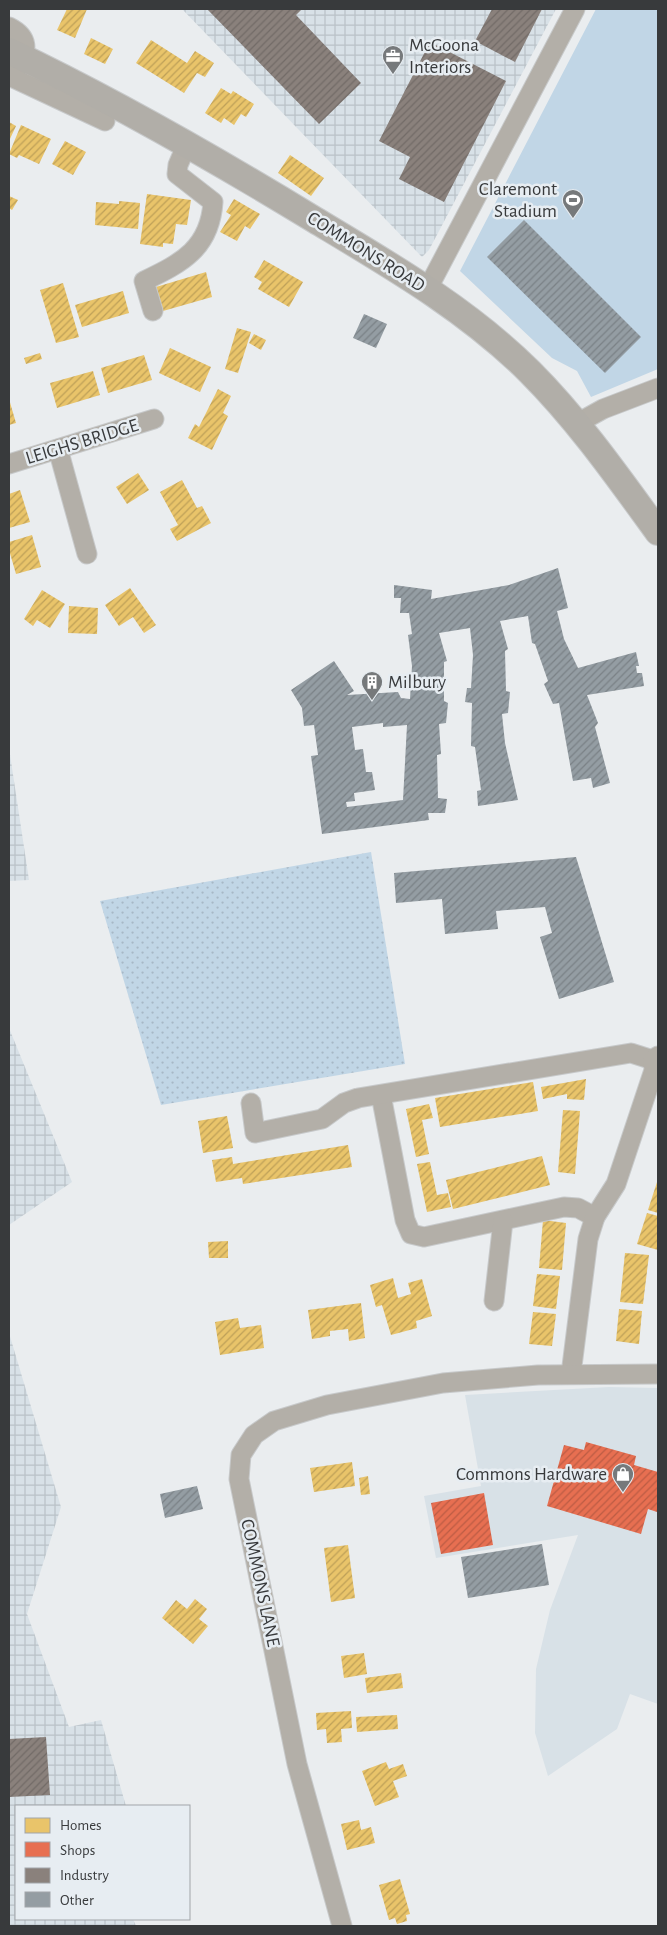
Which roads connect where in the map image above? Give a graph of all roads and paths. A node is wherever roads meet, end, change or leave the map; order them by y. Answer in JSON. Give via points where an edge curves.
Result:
{"nodes":[{"id":1,"x":575,"y":9,"type":"edge"},
{"id":2,"x":9,"y":27,"type":"edge"},
{"id":3,"x":14,"y":66,"type":"edge"},
{"id":4,"x":105,"y":121,"type":"dead end"},
{"id":5,"x":187,"y":144,"type":"junction"},
{"id":6,"x":427,"y":290,"type":"junction"},
{"id":7,"x":153,"y":312,"type":"dead end"},
{"id":8,"x":658,"y":388,"type":"edge"},
{"id":9,"x":154,"y":419,"type":"dead end"},
{"id":10,"x":576,"y":424,"type":"junction"},
{"id":11,"x":58,"y":449,"type":"junction"},
{"id":12,"x":9,"y":464,"type":"edge"},
{"id":13,"x":658,"y":532,"type":"edge"},
{"id":14,"x":87,"y":554,"type":"dead end"},
{"id":15,"x":655,"y":1058,"type":"edge"},
{"id":16,"x":381,"y":1094,"type":"junction"},
{"id":17,"x":251,"y":1103,"type":"dead end"},
{"id":18,"x":595,"y":1217,"type":"junction"},
{"id":19,"x":503,"y":1221,"type":"junction"},
{"id":20,"x":494,"y":1301,"type":"dead end"},
{"id":21,"x":571,"y":1374,"type":"junction"},
{"id":22,"x":658,"y":1374,"type":"edge"},
{"id":23,"x":342,"y":1926,"type":"edge"}],
"edges":[{"from":1,"to":6,"type":"street"},
{"from":2,"to":3,"type":"street","via":[[24,37],[26,45]]},
{"from":3,"to":4,"type":"street"},
{"from":3,"to":5,"type":"street","name":"COMMONS ROAD"},
{"from":5,"to":6,"type":"street","name":"COMMONS ROAD"},
{"from":5,"to":7,"type":"street","via":[[177,174],[213,202],[212,216],[203,238],[188,258],[144,281]]},
{"from":6,"to":10,"type":"street","name":"COMMONS ROAD","via":[[505,349]]},
{"from":8,"to":10,"type":"street","via":[[602,409]]},
{"from":9,"to":11,"type":"street","name":"LEIGHS BRIDGE"},
{"from":10,"to":13,"type":"street","name":"COMMONS ROAD"},
{"from":11,"to":12,"type":"street","name":"LEIGHS BRIDGE"},
{"from":11,"to":14,"type":"street"},
{"from":15,"to":16,"type":"street","via":[[631,1053]]},
{"from":15,"to":18,"type":"street","via":[[654,1070],[616,1184]]},
{"from":16,"to":17,"type":"street","via":[[344,1103],[322,1119],[255,1133]]},
{"from":16,"to":19,"type":"street","via":[[405,1220],[411,1234],[424,1238]]},
{"from":18,"to":19,"type":"street","via":[[578,1208],[564,1207]]},
{"from":18,"to":21,"type":"street","via":[[588,1239]]},
{"from":19,"to":20,"type":"street"},
{"from":21,"to":22,"type":"street","name":"COMMONS LANE"},
{"from":21,"to":23,"type":"street","name":"COMMONS LANE","via":[[443,1383],[327,1405],[274,1420],[254,1434],[241,1455],[239,1479],[297,1764]]}]}
